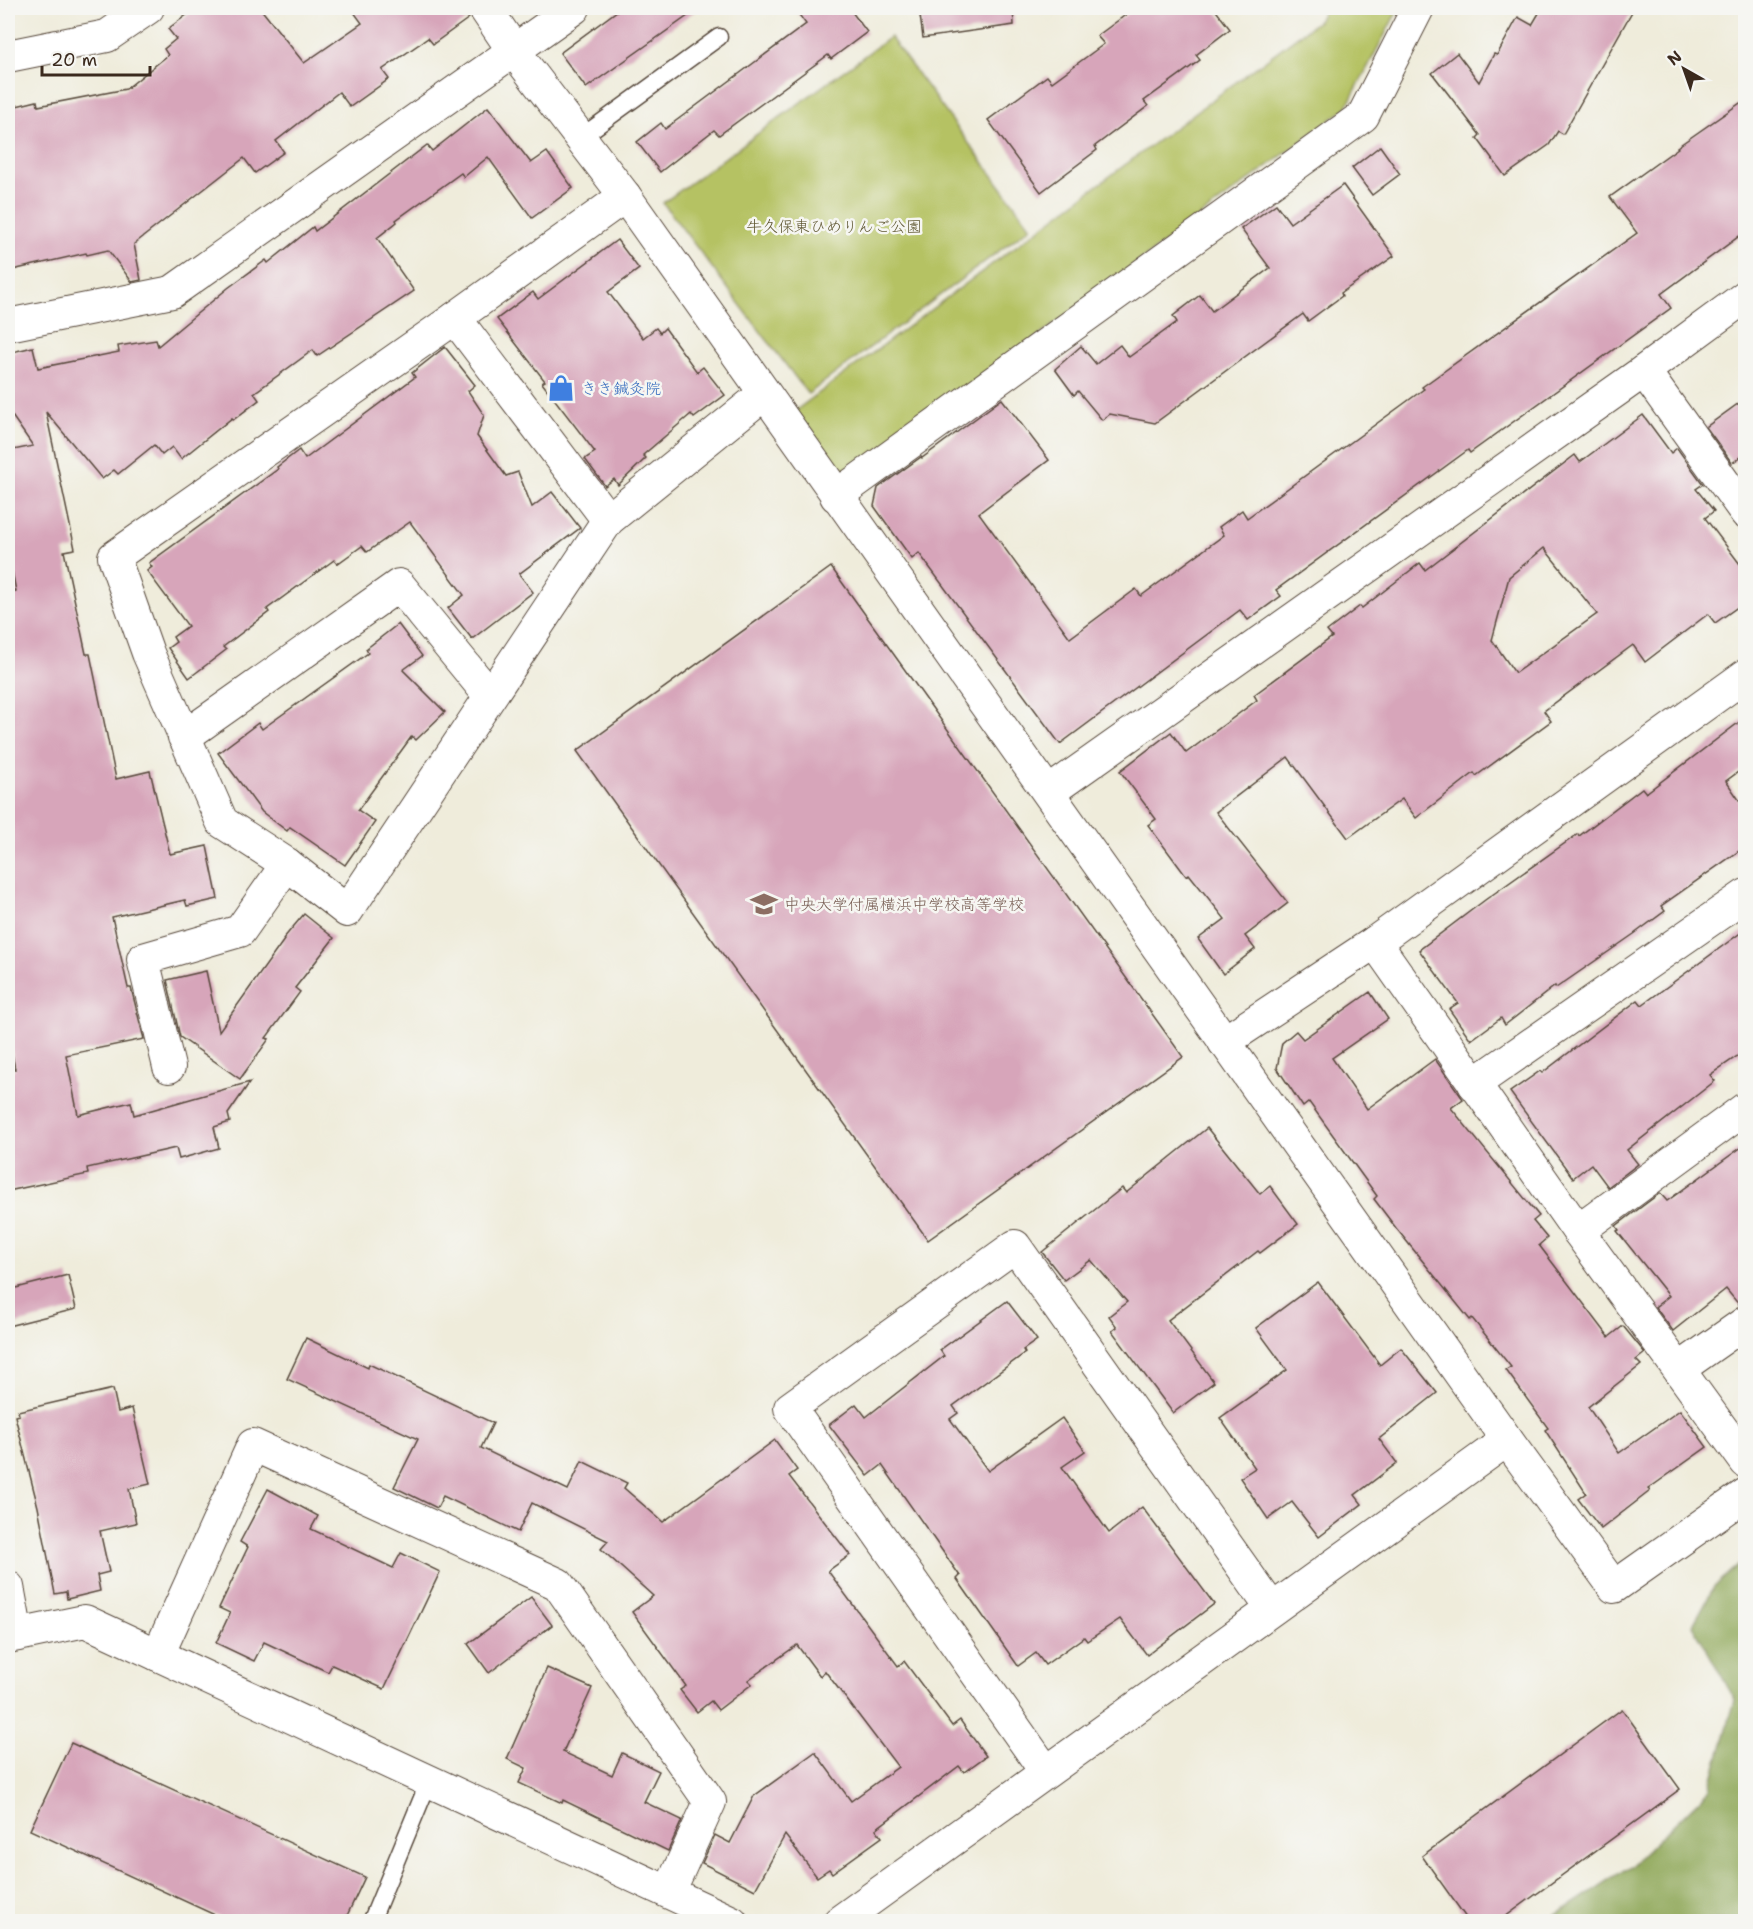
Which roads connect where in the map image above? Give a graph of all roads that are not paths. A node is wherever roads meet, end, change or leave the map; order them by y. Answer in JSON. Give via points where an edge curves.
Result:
{"nodes":[{"id":1,"x":148,"y":8,"type":"edge"},
{"id":2,"x":484,"y":8,"type":"edge"},
{"id":3,"x":574,"y":8,"type":"edge"},
{"id":4,"x":1418,"y":8,"type":"edge"},
{"id":5,"x":720,"y":37,"type":"dead end"},
{"id":6,"x":514,"y":51,"type":"junction"},
{"id":7,"x":8,"y":56,"type":"edge"},
{"id":8,"x":580,"y":138,"type":"junction"},
{"id":9,"x":625,"y":196,"type":"junction"},
{"id":10,"x":1746,"y":296,"type":"edge"},
{"id":11,"x":455,"y":318,"type":"junction"},
{"id":12,"x":8,"y":325,"type":"edge"},
{"id":13,"x":1644,"y":371,"type":"junction"},
{"id":14,"x":764,"y":394,"type":"junction"},
{"id":15,"x":836,"y":496,"type":"junction"},
{"id":16,"x":1746,"y":513,"type":"edge"},
{"id":17,"x":608,"y":520,"type":"junction"},
{"id":18,"x":1746,"y":675,"type":"edge"},
{"id":19,"x":490,"y":696,"type":"junction"},
{"id":20,"x":184,"y":738,"type":"junction"},
{"id":21,"x":1049,"y":792,"type":"junction"},
{"id":22,"x":287,"y":864,"type":"junction"},
{"id":23,"x":1746,"y":895,"type":"edge"},
{"id":24,"x":1375,"y":942,"type":"junction"},
{"id":25,"x":1224,"y":1042,"type":"junction"},
{"id":26,"x":169,"y":1067,"type":"dead end"},
{"id":27,"x":1474,"y":1084,"type":"junction"},
{"id":28,"x":1746,"y":1108,"type":"edge"},
{"id":29,"x":1578,"y":1232,"type":"junction"},
{"id":30,"x":1746,"y":1322,"type":"edge"},
{"id":31,"x":1679,"y":1369,"type":"junction"},
{"id":32,"x":1508,"y":1440,"type":"junction"},
{"id":33,"x":1746,"y":1462,"type":"edge"},
{"id":34,"x":1746,"y":1494,"type":"edge"},
{"id":35,"x":8,"y":1587,"type":"edge"},
{"id":36,"x":1272,"y":1609,"type":"junction"},
{"id":37,"x":12,"y":1636,"type":"edge"},
{"id":38,"x":158,"y":1655,"type":"junction"},
{"id":39,"x":1046,"y":1772,"type":"junction"},
{"id":40,"x":429,"y":1781,"type":"junction"},
{"id":41,"x":669,"y":1892,"type":"junction"},
{"id":42,"x":371,"y":1922,"type":"edge"},
{"id":43,"x":732,"y":1922,"type":"edge"},
{"id":44,"x":839,"y":1922,"type":"edge"}],
"edges":[{"from":1,"to":7,"type":"street","via":[[107,36]]},
{"from":2,"to":6,"type":"street"},
{"from":3,"to":6,"type":"street"},
{"from":4,"to":15,"type":"street","via":[[1364,116]]},
{"from":5,"to":8,"type":"lane"},
{"from":6,"to":8,"type":"street"},
{"from":6,"to":12,"type":"street","via":[[172,292]]},
{"from":8,"to":9,"type":"street"},
{"from":9,"to":11,"type":"street"},
{"from":9,"to":14,"type":"street"},
{"from":10,"to":13,"type":"street"},
{"from":11,"to":17,"type":"street"},
{"from":11,"to":20,"type":"street","via":[[114,557]]},
{"from":13,"to":16,"type":"street"},
{"from":13,"to":21,"type":"street"},
{"from":14,"to":15,"type":"street"},
{"from":14,"to":17,"type":"street"},
{"from":15,"to":21,"type":"street"},
{"from":17,"to":19,"type":"street"},
{"from":18,"to":24,"type":"street"},
{"from":19,"to":20,"type":"street","via":[[399,585]]},
{"from":19,"to":22,"type":"street","via":[[347,911]]},
{"from":20,"to":22,"type":"street","via":[[222,822]]},
{"from":21,"to":25,"type":"street"},
{"from":22,"to":26,"type":"street","via":[[240,931],[142,959]]},
{"from":23,"to":27,"type":"street"},
{"from":24,"to":25,"type":"street"},
{"from":24,"to":27,"type":"street"},
{"from":25,"to":32,"type":"street"},
{"from":27,"to":29,"type":"street"},
{"from":28,"to":29,"type":"street"},
{"from":29,"to":31,"type":"street"},
{"from":30,"to":31,"type":"street"},
{"from":31,"to":33,"type":"street"},
{"from":32,"to":34,"type":"street","via":[[1614,1587]]},
{"from":32,"to":36,"type":"street"},
{"from":35,"to":37,"type":"street"},
{"from":36,"to":39,"type":"street"},
{"from":36,"to":39,"type":"street","via":[[1015,1246],[809,1394],[790,1408]]},
{"from":37,"to":38,"type":"street","via":[[85,1621]]},
{"from":38,"to":40,"type":"street"},
{"from":38,"to":41,"type":"street","via":[[253,1445],[558,1584],[710,1802]]},
{"from":39,"to":44,"type":"street"},
{"from":40,"to":41,"type":"street"},
{"from":40,"to":42,"type":"lane"},
{"from":41,"to":43,"type":"street"}]}
